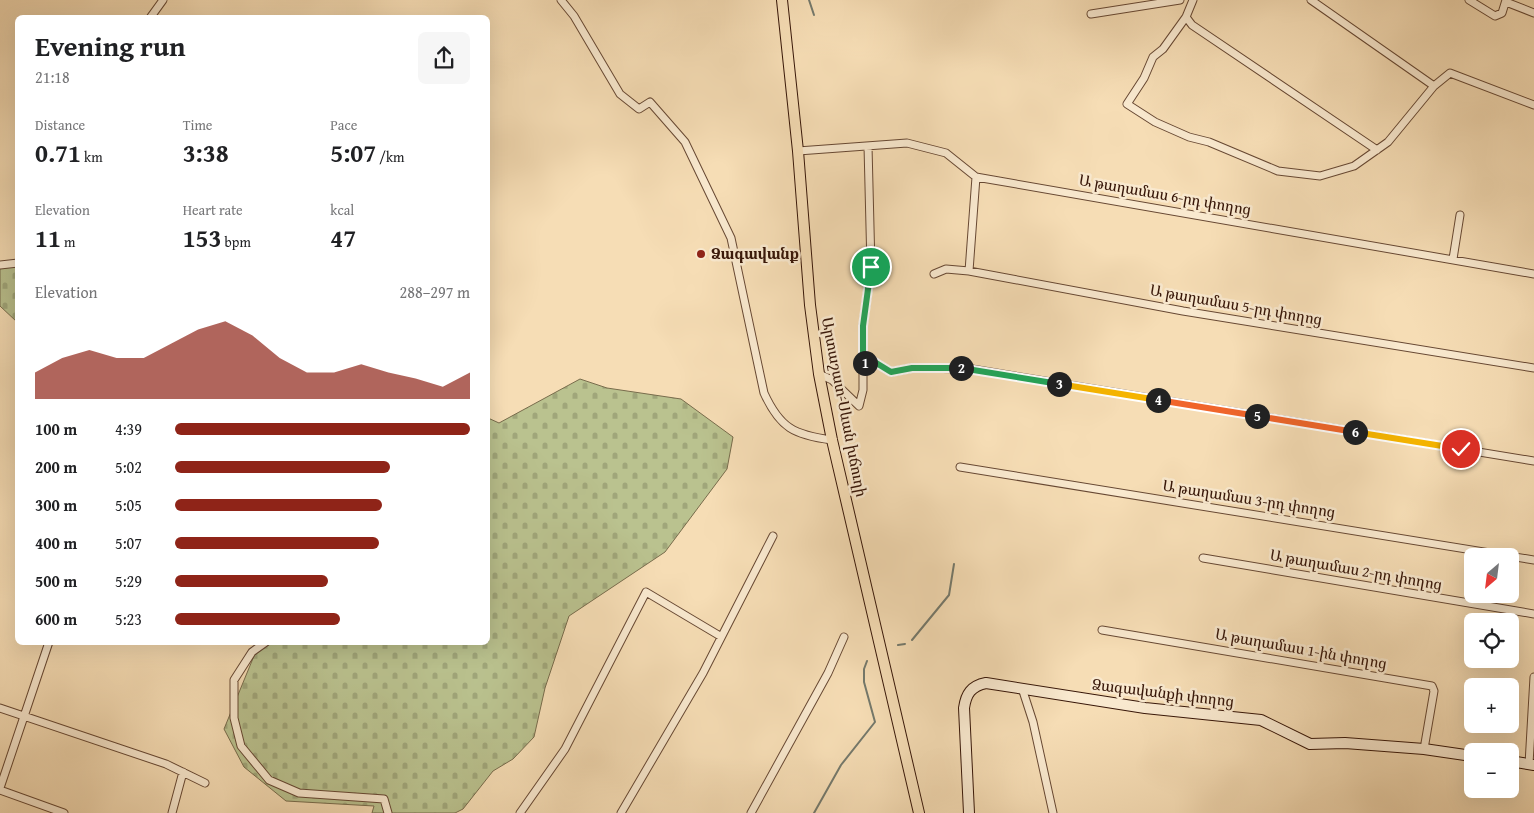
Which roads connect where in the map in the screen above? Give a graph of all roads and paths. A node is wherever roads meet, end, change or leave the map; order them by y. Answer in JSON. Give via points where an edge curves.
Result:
{"nodes":[{"id":1,"x":163,"y":0,"type":"edge"},
{"id":2,"x":561,"y":0,"type":"edge"},
{"id":3,"x":782,"y":0,"type":"edge"},
{"id":4,"x":1180,"y":0,"type":"edge"},
{"id":5,"x":1193,"y":0,"type":"edge"},
{"id":6,"x":1312,"y":0,"type":"edge"},
{"id":7,"x":1469,"y":0,"type":"edge"},
{"id":8,"x":1506,"y":1,"type":"edge"},
{"id":9,"x":1534,"y":13,"type":"edge"},
{"id":10,"x":1091,"y":14,"type":"dead end"},
{"id":11,"x":152,"y":15,"type":"edge"},
{"id":12,"x":1186,"y":16,"type":"junction"},
{"id":13,"x":1434,"y":86,"type":"junction"},
{"id":14,"x":1534,"y":105,"type":"edge"},
{"id":15,"x":868,"y":146,"type":"junction"},
{"id":16,"x":1377,"y":150,"type":"junction"},
{"id":17,"x":798,"y":151,"type":"junction"},
{"id":18,"x":976,"y":177,"type":"junction"},
{"id":19,"x":1460,"y":215,"type":"dead end"},
{"id":20,"x":1453,"y":259,"type":"junction"},
{"id":21,"x":15,"y":261,"type":"edge"},
{"id":22,"x":0,"y":265,"type":"edge"},
{"id":23,"x":969,"y":271,"type":"junction"},
{"id":24,"x":934,"y":274,"type":"dead end"},
{"id":25,"x":1534,"y":274,"type":"edge"},
{"id":26,"x":863,"y":364,"type":"junction"},
{"id":27,"x":1534,"y":368,"type":"edge"},
{"id":28,"x":819,"y":374,"type":"junction"},
{"id":29,"x":832,"y":440,"type":"junction"},
{"id":30,"x":1534,"y":461,"type":"edge"},
{"id":31,"x":960,"y":467,"type":"dead end"},
{"id":32,"x":772,"y":536,"type":"dead end"},
{"id":33,"x":1203,"y":558,"type":"dead end"},
{"id":34,"x":1534,"y":560,"type":"edge"},
{"id":35,"x":1534,"y":614,"type":"edge"},
{"id":36,"x":1102,"y":630,"type":"dead end"},
{"id":37,"x":720,"y":636,"type":"junction"},
{"id":38,"x":844,"y":637,"type":"dead end"},
{"id":39,"x":48,"y":645,"type":"edge"},
{"id":40,"x":253,"y":645,"type":"edge"},
{"id":41,"x":262,"y":645,"type":"edge"},
{"id":42,"x":252,"y":652,"type":"junction"},
{"id":43,"x":1534,"y":677,"type":"edge"},
{"id":44,"x":1022,"y":688,"type":"junction"},
{"id":45,"x":0,"y":708,"type":"edge"},
{"id":46,"x":24,"y":716,"type":"junction"},
{"id":47,"x":1424,"y":748,"type":"junction"},
{"id":48,"x":1464,"y":755,"type":"edge"},
{"id":49,"x":1519,"y":762,"type":"edge"},
{"id":50,"x":1532,"y":764,"type":"edge"},
{"id":51,"x":183,"y":772,"type":"junction"},
{"id":52,"x":205,"y":783,"type":"dead end"},
{"id":53,"x":0,"y":789,"type":"edge"},
{"id":54,"x":64,"y":813,"type":"edge"},
{"id":55,"x":172,"y":813,"type":"edge"},
{"id":56,"x":388,"y":813,"type":"edge"},
{"id":57,"x":520,"y":813,"type":"edge"},
{"id":58,"x":621,"y":813,"type":"edge"},
{"id":59,"x":751,"y":813,"type":"edge"},
{"id":60,"x":919,"y":813,"type":"edge"},
{"id":61,"x":970,"y":813,"type":"edge"},
{"id":62,"x":1053,"y":813,"type":"edge"}],
"edges":[{"from":1,"to":11,"type":"street"},
{"from":2,"to":29,"type":"street","via":[[574,16],[620,94],[639,109],[650,102],[690,151],[731,238],[764,393],[773,413],[787,427]]},
{"from":3,"to":17,"type":"main road","name":"Արտաշատ-Սևան խճուղի"},
{"from":4,"to":10,"type":"street"},
{"from":5,"to":12,"type":"street"},
{"from":6,"to":13,"type":"street"},
{"from":7,"to":8,"type":"street","via":[[1495,16],[1502,13]]},
{"from":8,"to":9,"type":"street"},
{"from":12,"to":16,"type":"street","via":[[1192,25]]},
{"from":12,"to":16,"type":"street","via":[[1163,49],[1153,57],[1127,104],[1155,122],[1189,137],[1278,170],[1320,176],[1354,166]]},
{"from":13,"to":14,"type":"street","via":[[1450,73]]},
{"from":13,"to":16,"type":"street","via":[[1388,142]]},
{"from":15,"to":17,"type":"street","name":"Ա թաղամաս 6-րդ փողոց"},
{"from":15,"to":18,"type":"street","name":"Ա թաղամաս 6-րդ փողոց","via":[[906,143],[946,153]]},
{"from":15,"to":26,"type":"street","via":[[871,267],[863,326]]},
{"from":17,"to":28,"type":"main road","name":"Արտաշատ-Սևան խճուղի"},
{"from":18,"to":20,"type":"street","name":"Ա թաղամաս 6-րդ փողոց"},
{"from":18,"to":23,"type":"street"},
{"from":19,"to":20,"type":"street"},
{"from":20,"to":25,"type":"street","name":"Ա թաղամաս 6-րդ փողոց"},
{"from":21,"to":22,"type":"street"},
{"from":23,"to":24,"type":"street","name":"Ա թաղամաս 5-րդ փողոց","via":[[946,269]]},
{"from":23,"to":27,"type":"street","name":"Ա թաղամաս 5-րդ փողոց","via":[[1183,311]]},
{"from":26,"to":28,"type":"street","via":[[863,390],[858,406],[832,380]]},
{"from":26,"to":30,"type":"street","via":[[873,361],[891,372],[912,368],[972,369]]},
{"from":28,"to":29,"type":"main road","name":"Արտաշատ-Սևան խճուղի"},
{"from":29,"to":60,"type":"main road","name":"Արտաշատ-Սևան խճուղի"},
{"from":31,"to":34,"type":"street","name":"Ա թաղամաս 3-րդ փողոց"},
{"from":32,"to":37,"type":"street"},
{"from":33,"to":35,"type":"street","name":"Ա թաղամաս 2-րդ փողոց"},
{"from":36,"to":47,"type":"street","name":"Ա թաղամաս 1-ին փողոց","via":[[1432,686],[1434,691]]},
{"from":37,"to":57,"type":"street","via":[[646,592],[565,749]]},
{"from":37,"to":58,"type":"street","via":[[703,673]]},
{"from":38,"to":59,"type":"street","via":[[828,673]]},
{"from":39,"to":46,"type":"street"},
{"from":40,"to":42,"type":"street"},
{"from":41,"to":42,"type":"street"},
{"from":42,"to":56,"type":"street","via":[[234,680],[234,718],[241,746],[269,780],[299,793],[384,799]]},
{"from":43,"to":50,"type":"street"},
{"from":44,"to":47,"type":"street","name":"Ձագավանքի փողոց","via":[[1145,708],[1260,720],[1310,744]]},
{"from":44,"to":61,"type":"street","name":"Ձագավանքի փողոց","via":[[986,683],[972,688],[965,697]]},
{"from":44,"to":62,"type":"street"},
{"from":45,"to":46,"type":"street"},
{"from":46,"to":51,"type":"street"},
{"from":46,"to":53,"type":"street"},
{"from":47,"to":48,"type":"street","name":"Ձագավանքի փողոց"},
{"from":49,"to":50,"type":"street"},
{"from":51,"to":52,"type":"street"},
{"from":51,"to":55,"type":"street"},
{"from":53,"to":54,"type":"street"}]}
